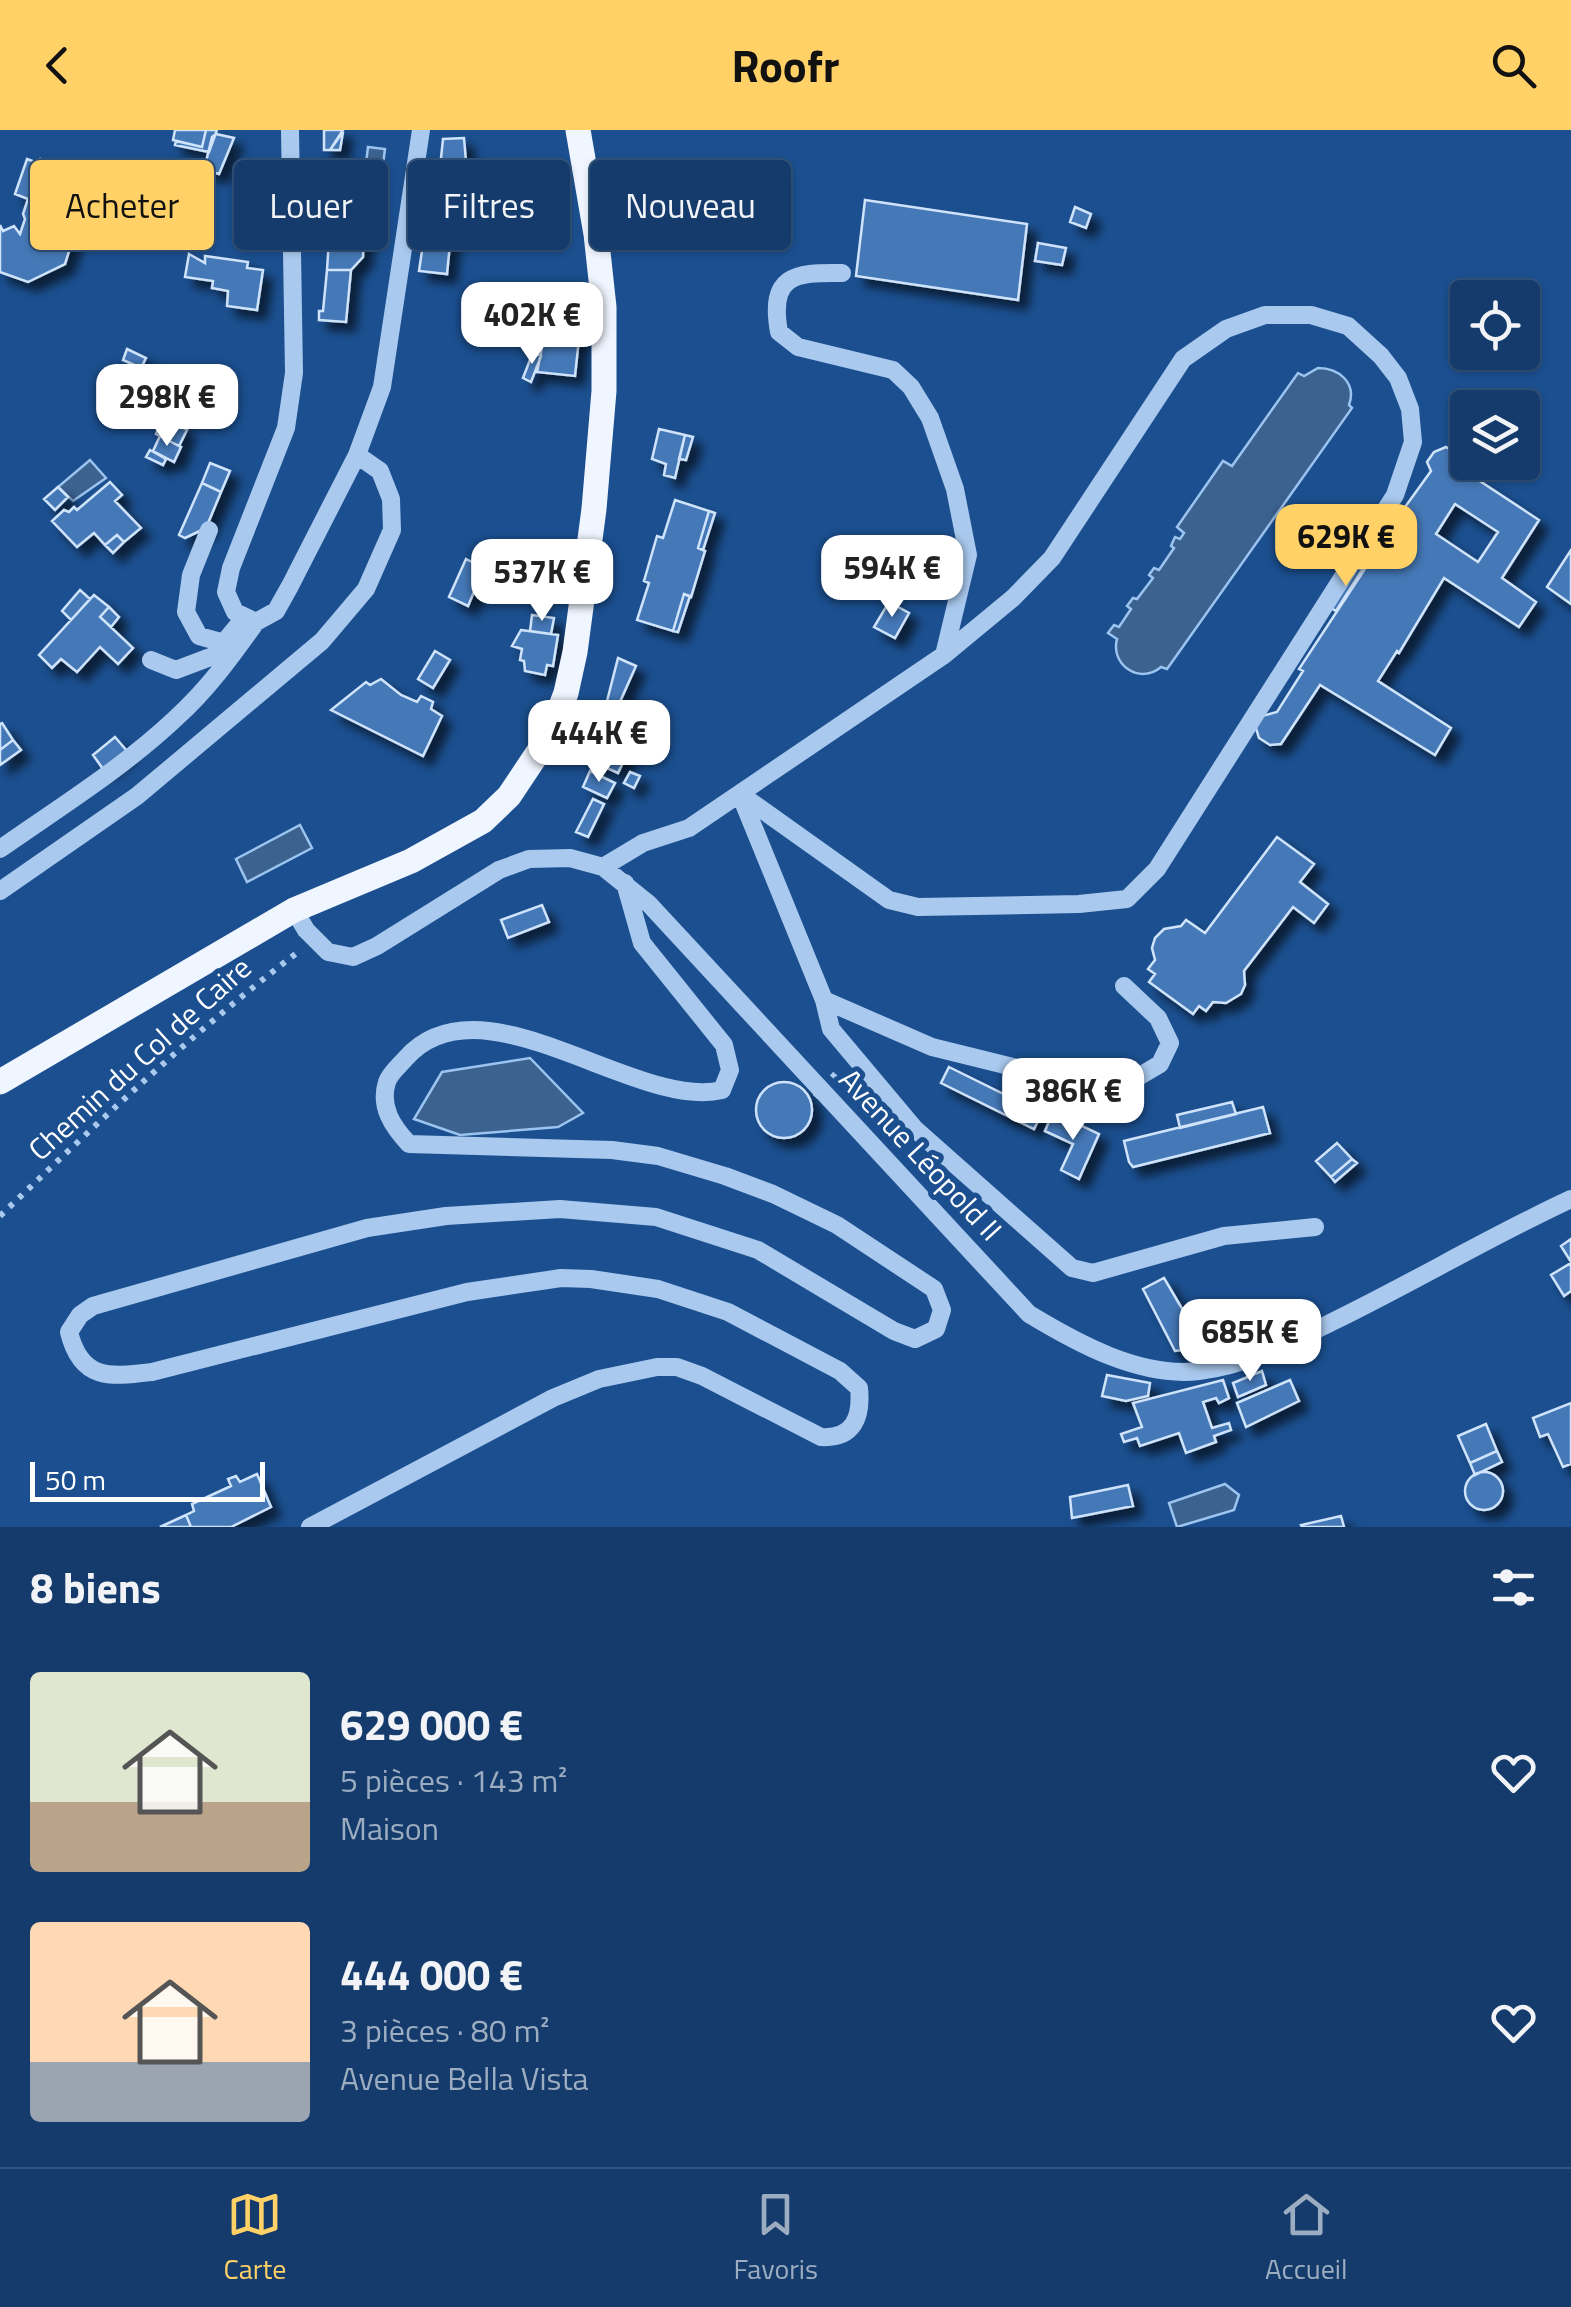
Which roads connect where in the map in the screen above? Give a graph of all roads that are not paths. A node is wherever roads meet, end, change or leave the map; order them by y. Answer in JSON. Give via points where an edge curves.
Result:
{"nodes":[{"id":1,"x":290,"y":130,"type":"edge"},
{"id":2,"x":421,"y":130,"type":"edge"},
{"id":3,"x":578,"y":130,"type":"edge"},
{"id":4,"x":842,"y":273,"type":"dead end"},
{"id":5,"x":357,"y":455,"type":"junction"},
{"id":6,"x":209,"y":530,"type":"dead end"},
{"id":7,"x":250,"y":620,"type":"junction"},
{"id":8,"x":224,"y":643,"type":"junction"},
{"id":9,"x":944,"y":656,"type":"junction"},
{"id":10,"x":151,"y":660,"type":"dead end"},
{"id":11,"x":740,"y":794,"type":"junction"},
{"id":12,"x":0,"y":849,"type":"edge"},
{"id":13,"x":603,"y":867,"type":"junction"},
{"id":14,"x":625,"y":882,"type":"junction"},
{"id":15,"x":0,"y":891,"type":"edge"},
{"id":16,"x":294,"y":910,"type":"junction"},
{"id":17,"x":1124,"y":986,"type":"dead end"},
{"id":18,"x":824,"y":1000,"type":"junction"},
{"id":19,"x":0,"y":1082,"type":"edge"},
{"id":20,"x":1571,"y":1199,"type":"edge"},
{"id":21,"x":1315,"y":1227,"type":"dead end"},
{"id":22,"x":310,"y":1527,"type":"edge"}],
"edges":[{"from":1,"to":7,"type":"street","via":[[294,373],[286,428],[226,592],[236,612]]},
{"from":2,"to":5,"type":"street","via":[[382,387]]},
{"from":3,"to":16,"type":"main road","via":[[604,307],[604,390],[592,527],[566,694],[528,770],[483,821],[411,861]]},
{"from":4,"to":9,"type":"street","via":[[804,272],[784,283],[774,304],[780,332],[798,347],[893,370],[930,418],[956,490],[968,555]]},
{"from":5,"to":7,"type":"street","via":[[276,612]]},
{"from":5,"to":15,"type":"street","via":[[380,471],[391,499],[392,530],[366,589],[322,641],[137,796]]},
{"from":6,"to":8,"type":"street","via":[[191,574],[186,612],[199,636]]},
{"from":7,"to":8,"type":"street"},
{"from":7,"to":12,"type":"street","via":[[225,664],[178,716]]},
{"from":8,"to":10,"type":"street","via":[[213,656],[176,670]]},
{"from":9,"to":11,"type":"street"},
{"from":9,"to":11,"type":"street","via":[[1052,558],[1183,359],[1226,329],[1265,314],[1330,320],[1348,326],[1398,378],[1414,442],[1395,495],[1157,868],[1126,899],[918,907],[889,900]]},
{"from":11,"to":13,"type":"street","via":[[689,828],[643,843]]},
{"from":11,"to":18,"type":"street"},
{"from":13,"to":14,"type":"street","name":"Avenue Léopold II"},
{"from":13,"to":16,"type":"street","name":"Avenue Léopold II","via":[[570,858],[500,870],[353,957],[328,952]]},
{"from":14,"to":20,"type":"street","name":"Avenue Léopold II","via":[[1029,1314],[1076,1342],[1146,1366],[1198,1371],[1267,1353]]},
{"from":14,"to":22,"type":"street","via":[[642,943],[724,1045],[730,1070],[722,1090],[708,1094],[660,1084],[500,1032],[464,1032],[432,1038],[388,1078],[384,1100],[392,1126],[409,1144],[658,1156],[772,1194],[838,1225],[934,1288],[942,1310],[936,1330],[915,1338],[894,1331],[758,1250],[656,1217],[560,1209],[367,1228],[92,1306],[80,1315],[69,1332],[74,1354],[111,1377],[467,1292],[590,1279],[658,1289],[728,1312],[840,1371],[859,1388],[854,1426],[836,1438],[820,1437],[677,1367],[600,1378]]},
{"from":16,"to":19,"type":"main road"},
{"from":17,"to":18,"type":"street","via":[[1158,1018],[1170,1043],[1160,1064],[1128,1083],[1098,1088],[932,1048]]},
{"from":18,"to":21,"type":"street","via":[[830,1028],[916,1129],[1072,1268],[1093,1273],[1224,1236]]}]}
